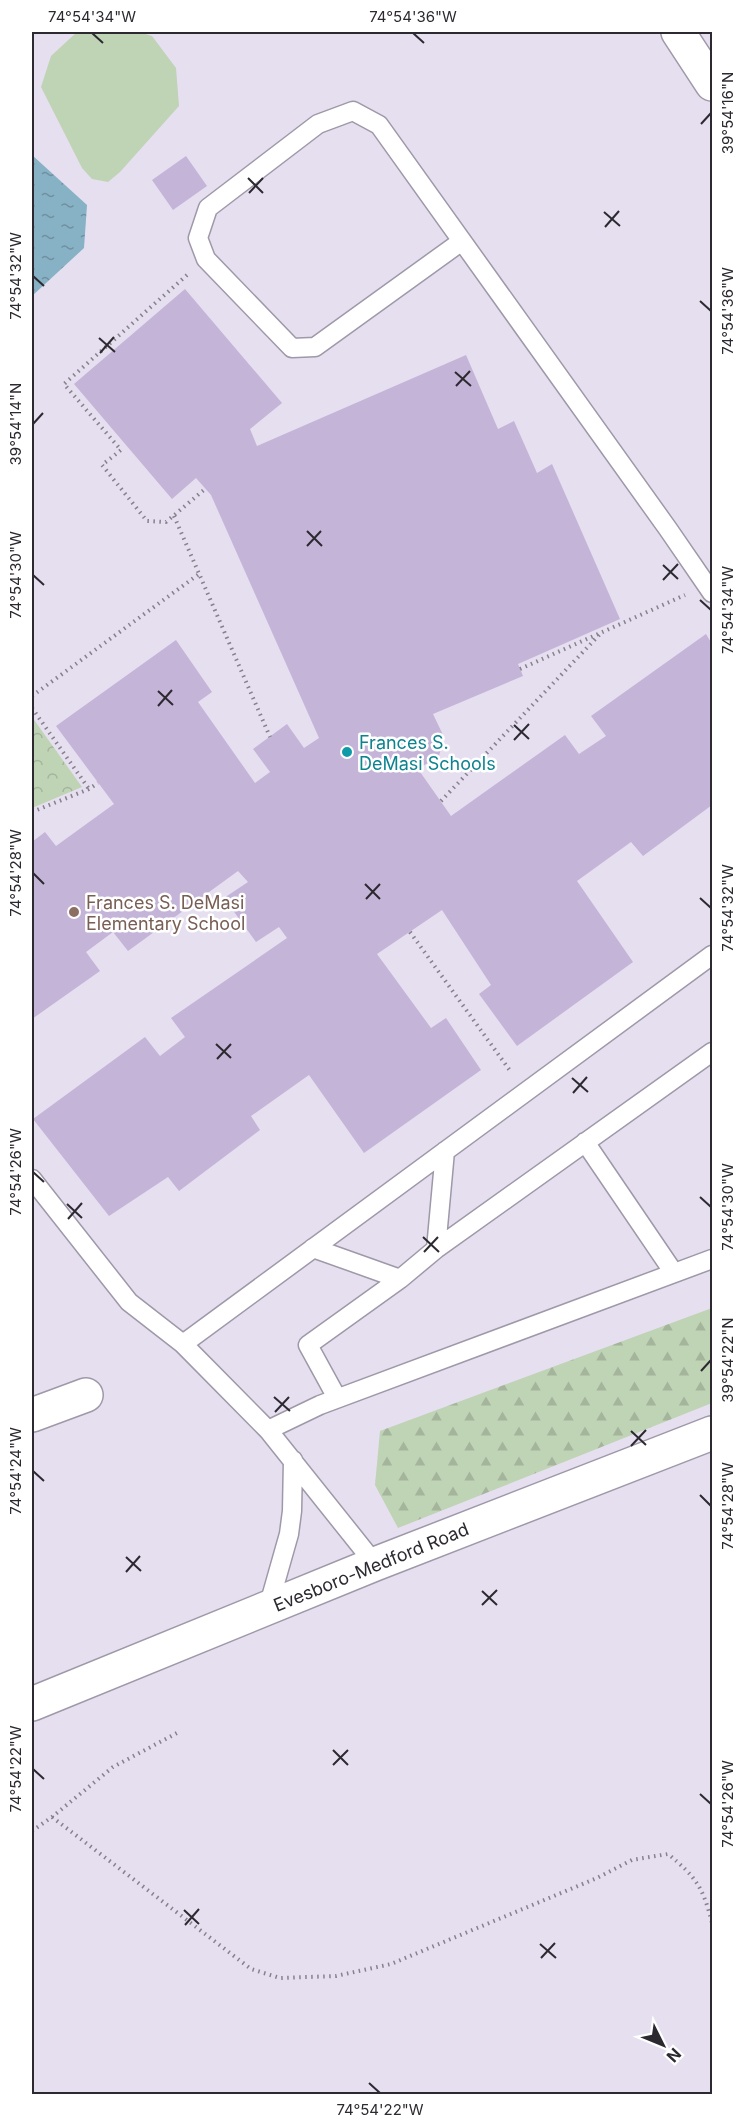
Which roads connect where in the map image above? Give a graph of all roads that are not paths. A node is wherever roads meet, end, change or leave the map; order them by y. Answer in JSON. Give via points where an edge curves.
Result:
{"nodes":[{"id":1,"x":678,"y":32,"type":"edge"},
{"id":2,"x":712,"y":84,"type":"edge"},
{"id":3,"x":462,"y":241,"type":"junction"},
{"id":4,"x":710,"y":589,"type":"edge"},
{"id":5,"x":712,"y":955,"type":"edge"},
{"id":6,"x":712,"y":1052,"type":"edge"},
{"id":7,"x":585,"y":1142,"type":"junction"},
{"id":8,"x":445,"y":1151,"type":"junction"},
{"id":9,"x":32,"y":1179,"type":"edge"},
{"id":10,"x":313,"y":1248,"type":"junction"},
{"id":11,"x":436,"y":1249,"type":"junction"},
{"id":12,"x":712,"y":1259,"type":"edge"},
{"id":13,"x":674,"y":1273,"type":"junction"},
{"id":14,"x":400,"y":1279,"type":"junction"},
{"id":15,"x":183,"y":1344,"type":"junction"},
{"id":16,"x":86,"y":1395,"type":"dead end"},
{"id":17,"x":337,"y":1398,"type":"junction"},
{"id":18,"x":32,"y":1415,"type":"edge"},
{"id":19,"x":268,"y":1430,"type":"junction"},
{"id":20,"x":712,"y":1433,"type":"edge"},
{"id":21,"x":293,"y":1460,"type":"junction"},
{"id":22,"x":375,"y":1564,"type":"junction"},
{"id":23,"x":268,"y":1608,"type":"junction"},
{"id":24,"x":32,"y":1704,"type":"edge"}],
"edges":[{"from":1,"to":2,"type":"street"},
{"from":3,"to":3,"type":"lane","via":[[379,125],[353,111],[318,124],[208,208],[198,238],[206,259],[292,348],[315,347]]},
{"from":3,"to":4,"type":"lane"},
{"from":5,"to":8,"type":"lane"},
{"from":6,"to":7,"type":"lane"},
{"from":7,"to":11,"type":"lane"},
{"from":7,"to":13,"type":"lane"},
{"from":8,"to":10,"type":"lane"},
{"from":8,"to":11,"type":"lane"},
{"from":9,"to":15,"type":"lane","via":[[129,1302]]},
{"from":10,"to":14,"type":"lane"},
{"from":10,"to":15,"type":"lane"},
{"from":11,"to":14,"type":"lane"},
{"from":12,"to":13,"type":"lane"},
{"from":13,"to":17,"type":"lane"},
{"from":14,"to":17,"type":"lane","via":[[308,1345]]},
{"from":15,"to":19,"type":"lane"},
{"from":16,"to":18,"type":"street"},
{"from":17,"to":19,"type":"lane"},
{"from":19,"to":21,"type":"lane"},
{"from":20,"to":22,"type":"street","name":"Evesboro-Medford Road"},
{"from":21,"to":22,"type":"lane"},
{"from":21,"to":23,"type":"lane","via":[[290,1534]]},
{"from":22,"to":23,"type":"street","name":"Evesboro-Medford Road"},
{"from":23,"to":24,"type":"street","name":"Evesboro-Medford Road"}]}
